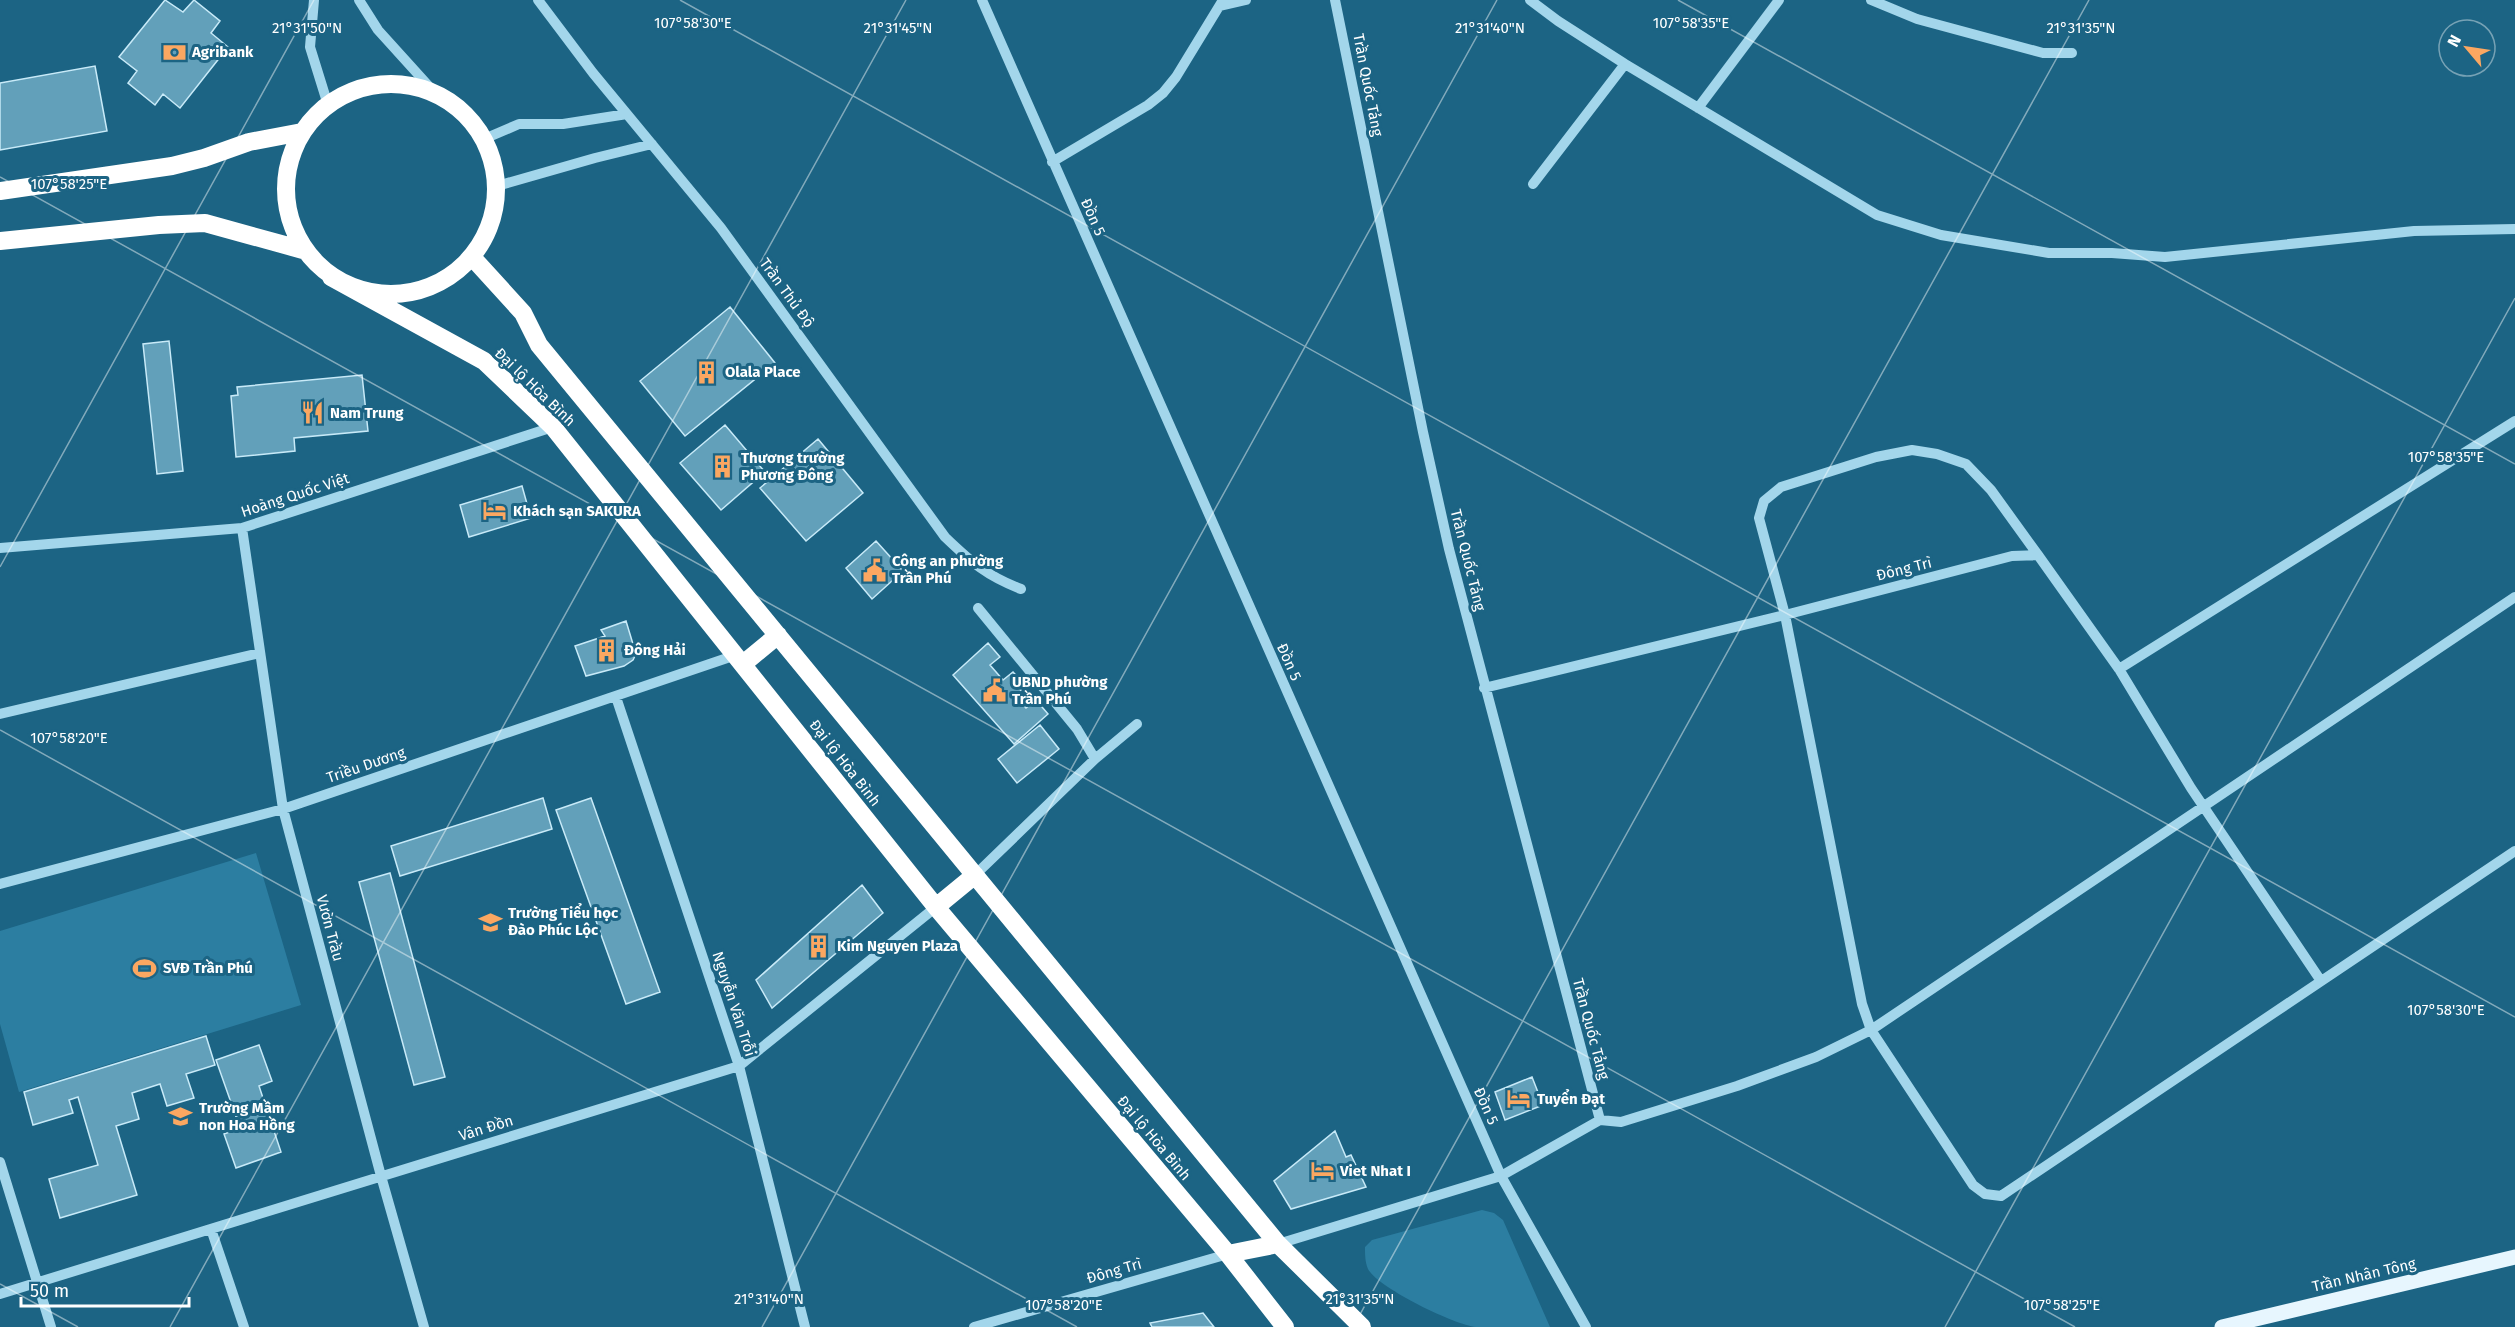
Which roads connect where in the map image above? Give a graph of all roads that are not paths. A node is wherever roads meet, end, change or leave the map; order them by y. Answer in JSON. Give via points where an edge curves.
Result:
{"nodes":[{"id":1,"x":314,"y":0,"type":"edge"},
{"id":2,"x":359,"y":0,"type":"edge"},
{"id":3,"x":538,"y":0,"type":"edge"},
{"id":4,"x":982,"y":0,"type":"edge"},
{"id":5,"x":1246,"y":0,"type":"edge"},
{"id":6,"x":1335,"y":0,"type":"edge"},
{"id":7,"x":1530,"y":0,"type":"edge"},
{"id":8,"x":1779,"y":0,"type":"edge"},
{"id":9,"x":1871,"y":0,"type":"edge"},
{"id":10,"x":1221,"y":3,"type":"edge"},
{"id":11,"x":2072,"y":53,"type":"dead end"},
{"id":12,"x":1625,"y":64,"type":"junction"},
{"id":13,"x":435,"y":93,"type":"junction"},
{"id":14,"x":328,"y":105,"type":"junction"},
{"id":15,"x":1698,"y":108,"type":"junction"},
{"id":16,"x":627,"y":114,"type":"junction"},
{"id":17,"x":302,"y":132,"type":"junction"},
{"id":18,"x":484,"y":139,"type":"junction"},
{"id":19,"x":652,"y":144,"type":"junction"},
{"id":20,"x":1052,"y":162,"type":"junction"},
{"id":21,"x":1533,"y":184,"type":"dead end"},
{"id":22,"x":497,"y":186,"type":"junction"},
{"id":23,"x":0,"y":191,"type":"edge"},
{"id":24,"x":2515,"y":229,"type":"edge"},
{"id":25,"x":0,"y":241,"type":"edge"},
{"id":26,"x":303,"y":250,"type":"junction"},
{"id":27,"x":472,"y":257,"type":"junction"},
{"id":28,"x":331,"y":277,"type":"junction"},
{"id":29,"x":2515,"y":421,"type":"edge"},
{"id":30,"x":553,"y":427,"type":"junction"},
{"id":31,"x":242,"y":528,"type":"junction"},
{"id":32,"x":0,"y":548,"type":"edge"},
{"id":33,"x":2037,"y":555,"type":"junction"},
{"id":34,"x":1021,"y":589,"type":"dead end"},
{"id":35,"x":2515,"y":597,"type":"edge"},
{"id":36,"x":978,"y":608,"type":"dead end"},
{"id":37,"x":1785,"y":615,"type":"junction"},
{"id":38,"x":778,"y":635,"type":"junction"},
{"id":39,"x":260,"y":653,"type":"junction"},
{"id":40,"x":739,"y":660,"type":"junction"},
{"id":41,"x":2119,"y":669,"type":"junction"},
{"id":42,"x":1484,"y":688,"type":"junction"},
{"id":43,"x":616,"y":697,"type":"junction"},
{"id":44,"x":0,"y":714,"type":"edge"},
{"id":45,"x":1137,"y":724,"type":"dead end"},
{"id":46,"x":1095,"y":759,"type":"junction"},
{"id":47,"x":2205,"y":806,"type":"junction"},
{"id":48,"x":283,"y":809,"type":"junction"},
{"id":49,"x":2515,"y":851,"type":"edge"},
{"id":50,"x":975,"y":874,"type":"junction"},
{"id":51,"x":0,"y":884,"type":"edge"},
{"id":52,"x":936,"y":907,"type":"junction"},
{"id":53,"x":2321,"y":981,"type":"junction"},
{"id":54,"x":1871,"y":1030,"type":"junction"},
{"id":55,"x":739,"y":1066,"type":"junction"},
{"id":56,"x":1600,"y":1120,"type":"junction"},
{"id":57,"x":0,"y":1162,"type":"edge"},
{"id":58,"x":381,"y":1176,"type":"junction"},
{"id":59,"x":1501,"y":1176,"type":"junction"},
{"id":60,"x":211,"y":1229,"type":"junction"},
{"id":61,"x":1278,"y":1244,"type":"junction"},
{"id":62,"x":1228,"y":1254,"type":"junction"},
{"id":63,"x":2515,"y":1257,"type":"edge"},
{"id":64,"x":37,"y":1284,"type":"junction"},
{"id":65,"x":0,"y":1294,"type":"edge"},
{"id":66,"x":51,"y":1327,"type":"edge"},
{"id":67,"x":244,"y":1327,"type":"edge"},
{"id":68,"x":424,"y":1327,"type":"edge"},
{"id":69,"x":805,"y":1327,"type":"edge"},
{"id":70,"x":974,"y":1327,"type":"edge"},
{"id":71,"x":1285,"y":1327,"type":"edge"},
{"id":72,"x":1362,"y":1327,"type":"edge"},
{"id":73,"x":1586,"y":1327,"type":"edge"},
{"id":74,"x":2222,"y":1327,"type":"edge"}],
"edges":[{"from":1,"to":14,"type":"street","via":[[310,47]]},
{"from":2,"to":13,"type":"street","via":[[378,30]]},
{"from":3,"to":16,"type":"street","name":"Trần Thủ Độ"},
{"from":4,"to":20,"type":"street","name":"Đồn 5"},
{"from":5,"to":10,"type":"street"},
{"from":6,"to":42,"type":"street","name":"Trần Quốc Tảng","via":[[1423,432]]},
{"from":7,"to":12,"type":"street"},
{"from":8,"to":15,"type":"street"},
{"from":9,"to":11,"type":"street","via":[[1917,19],[2043,53]]},
{"from":10,"to":20,"type":"street","via":[[1163,93]]},
{"from":12,"to":15,"type":"street"},
{"from":12,"to":21,"type":"street"},
{"from":13,"to":14,"type":"highway","via":[[408,85],[380,84],[352,91]]},
{"from":13,"to":18,"type":"highway","via":[[463,112]]},
{"from":14,"to":17,"type":"highway"},
{"from":15,"to":24,"type":"street","via":[[1877,215],[1992,245],[2049,253],[2165,257],[2414,231]]},
{"from":16,"to":18,"type":"street","via":[[563,124],[519,124]]},
{"from":16,"to":19,"type":"street","name":"Trần Thủ Độ"},
{"from":17,"to":23,"type":"highway","via":[[249,141],[172,165]]},
{"from":17,"to":26,"type":"highway","via":[[290,158],[285,186],[288,215]]},
{"from":18,"to":22,"type":"highway"},
{"from":19,"to":22,"type":"street"},
{"from":19,"to":34,"type":"street","name":"Trần Thủ Độ","via":[[721,228],[945,537],[995,579]]},
{"from":20,"to":59,"type":"street","name":"Đồn 5"},
{"from":22,"to":27,"type":"highway","via":[[491,224]]},
{"from":25,"to":26,"type":"highway","via":[[205,223]]},
{"from":26,"to":28,"type":"highway"},
{"from":27,"to":28,"type":"highway","via":[[442,282],[405,295],[367,293]]},
{"from":27,"to":38,"type":"highway","name":"Đại lộ Hòa Bình","via":[[523,313],[539,345]]},
{"from":28,"to":30,"type":"highway","name":"Đại lộ Hòa Bình","via":[[484,361]]},
{"from":29,"to":41,"type":"street"},
{"from":30,"to":31,"type":"street","name":"Hoàng Quốc Việt"},
{"from":30,"to":40,"type":"highway","name":"Đại lộ Hòa Bình"},
{"from":31,"to":32,"type":"street","name":"Hoàng Quốc Việt"},
{"from":31,"to":39,"type":"street","name":"Vườn Trầu"},
{"from":33,"to":37,"type":"street","name":"Đông Trì","via":[[2012,556]]},
{"from":33,"to":37,"type":"street","via":[[1991,490],[1966,464],[1912,450],[1876,457],[1781,487],[1764,501],[1759,518]]},
{"from":33,"to":41,"type":"street"},
{"from":35,"to":47,"type":"street"},
{"from":36,"to":46,"type":"street","via":[[1077,729]]},
{"from":37,"to":42,"type":"street","name":"Đông Trì"},
{"from":37,"to":54,"type":"street","via":[[1862,1004]]},
{"from":38,"to":40,"type":"highway"},
{"from":38,"to":50,"type":"highway","name":"Đại lộ Hòa Bình"},
{"from":39,"to":44,"type":"street"},
{"from":39,"to":48,"type":"street","name":"Vườn Trầu"},
{"from":40,"to":43,"type":"street","name":"Triều Dương"},
{"from":40,"to":52,"type":"highway","name":"Đại lộ Hòa Bình"},
{"from":41,"to":47,"type":"street"},
{"from":42,"to":56,"type":"street","name":"Trần Quốc Tảng"},
{"from":43,"to":48,"type":"street","name":"Triều Dương"},
{"from":43,"to":55,"type":"street","name":"Nguyễn Văn Trỗi"},
{"from":45,"to":46,"type":"street"},
{"from":46,"to":50,"type":"street"},
{"from":47,"to":53,"type":"street"},
{"from":47,"to":54,"type":"street"},
{"from":48,"to":51,"type":"street","name":"Triều Dương"},
{"from":48,"to":58,"type":"street","name":"Vườn Trầu"},
{"from":49,"to":53,"type":"street"},
{"from":50,"to":52,"type":"highway"},
{"from":50,"to":61,"type":"highway","name":"Đại lộ Hòa Bình"},
{"from":52,"to":55,"type":"street","name":"Vân Đồn"},
{"from":52,"to":62,"type":"highway","name":"Đại lộ Hòa Bình"},
{"from":53,"to":54,"type":"street","via":[[2001,1196],[1985,1194],[1973,1185]]},
{"from":54,"to":56,"type":"street","via":[[1816,1057],[1737,1086],[1621,1122]]},
{"from":55,"to":58,"type":"street","name":"Vân Đồn"},
{"from":55,"to":69,"type":"street","name":"Nguyễn Văn Trỗi"},
{"from":56,"to":59,"type":"street"},
{"from":57,"to":64,"type":"street"},
{"from":58,"to":60,"type":"street","name":"Vân Đồn"},
{"from":58,"to":68,"type":"street","name":"Vườn Trầu"},
{"from":59,"to":61,"type":"street"},
{"from":59,"to":73,"type":"street","name":"Đồn 5"},
{"from":60,"to":64,"type":"street","name":"Vân Đồn"},
{"from":60,"to":67,"type":"street"},
{"from":61,"to":62,"type":"highway"},
{"from":61,"to":72,"type":"highway","name":"Đại lộ Hòa Bình"},
{"from":62,"to":70,"type":"street","name":"Đông Trì"},
{"from":62,"to":71,"type":"highway","name":"Đại lộ Hòa Bình"},
{"from":63,"to":74,"type":"main road","name":"Trần Nhân Tông"},
{"from":64,"to":65,"type":"street","name":"Vân Đồn"},
{"from":64,"to":66,"type":"street"}]}
